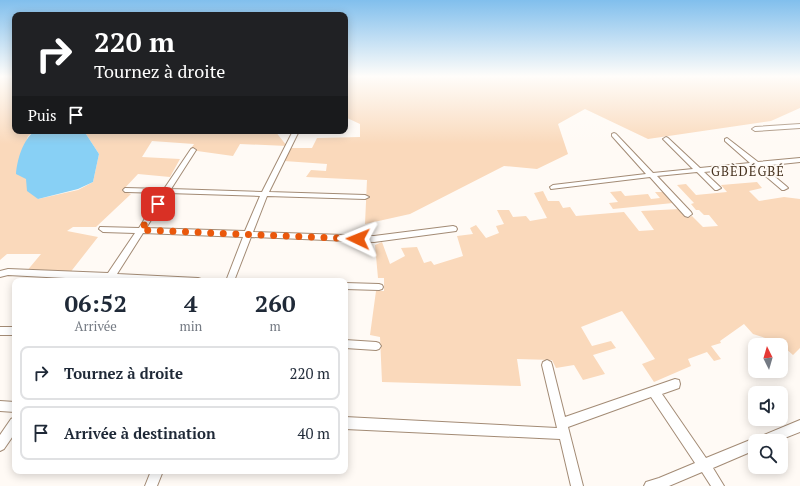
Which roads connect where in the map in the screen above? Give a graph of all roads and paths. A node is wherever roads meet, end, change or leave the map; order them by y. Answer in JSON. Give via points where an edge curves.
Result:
{"nodes":[{"id":1,"x":800,"y":126,"type":"edge"},
{"id":2,"x":755,"y":129,"type":"dead end"},
{"id":3,"x":294,"y":134,"type":"edge"},
{"id":4,"x":614,"y":134,"type":"dead end"},
{"id":5,"x":666,"y":140,"type":"dead end"},
{"id":6,"x":726,"y":140,"type":"dead end"},
{"id":7,"x":193,"y":150,"type":"dead end"},
{"id":8,"x":800,"y":160,"type":"edge"},
{"id":9,"x":754,"y":164,"type":"junction"},
{"id":10,"x":699,"y":171,"type":"junction"},
{"id":11,"x":651,"y":175,"type":"junction"},
{"id":12,"x":553,"y":188,"type":"dead end"},
{"id":13,"x":717,"y":188,"type":"dead end"},
{"id":14,"x":784,"y":188,"type":"dead end"},
{"id":15,"x":128,"y":190,"type":"dead end"},
{"id":16,"x":166,"y":191,"type":"junction"},
{"id":17,"x":264,"y":194,"type":"junction"},
{"id":18,"x":365,"y":197,"type":"dead end"},
{"id":19,"x":688,"y":214,"type":"dead end"},
{"id":20,"x":103,"y":229,"type":"dead end"},
{"id":21,"x":453,"y":229,"type":"dead end"},
{"id":22,"x":141,"y":230,"type":"junction"},
{"id":23,"x":248,"y":235,"type":"junction"},
{"id":24,"x":0,"y":274,"type":"edge"},
{"id":25,"x":95,"y":278,"type":"edge"},
{"id":26,"x":110,"y":278,"type":"edge"},
{"id":27,"x":231,"y":278,"type":"edge"},
{"id":28,"x":348,"y":286,"type":"edge"},
{"id":29,"x":379,"y":287,"type":"dead end"},
{"id":30,"x":0,"y":331,"type":"edge"},
{"id":31,"x":12,"y":331,"type":"edge"},
{"id":32,"x":348,"y":344,"type":"edge"},
{"id":33,"x":376,"y":346,"type":"dead end"},
{"id":34,"x":547,"y":365,"type":"dead end"},
{"id":35,"x":675,"y":384,"type":"dead end"},
{"id":36,"x":654,"y":392,"type":"junction"},
{"id":37,"x":0,"y":406,"type":"edge"},
{"id":38,"x":12,"y":407,"type":"edge"},
{"id":39,"x":348,"y":423,"type":"edge"},
{"id":40,"x":800,"y":426,"type":"edge"},
{"id":41,"x":12,"y":427,"type":"edge"},
{"id":42,"x":563,"y":429,"type":"junction"},
{"id":43,"x":780,"y":434,"type":"edge"},
{"id":44,"x":0,"y":446,"type":"edge"},
{"id":45,"x":748,"y":447,"type":"edge"},
{"id":46,"x":705,"y":465,"type":"junction"},
{"id":47,"x":156,"y":474,"type":"edge"},
{"id":48,"x":151,"y":486,"type":"edge"},
{"id":49,"x":577,"y":486,"type":"edge"},
{"id":50,"x":650,"y":486,"type":"edge"},
{"id":51,"x":718,"y":486,"type":"edge"}],
"edges":[{"from":1,"to":2,"type":"street"},
{"from":3,"to":17,"type":"street"},
{"from":4,"to":11,"type":"street"},
{"from":5,"to":10,"type":"street"},
{"from":6,"to":9,"type":"street"},
{"from":7,"to":16,"type":"street"},
{"from":8,"to":9,"type":"street"},
{"from":9,"to":10,"type":"street"},
{"from":9,"to":14,"type":"street"},
{"from":10,"to":11,"type":"street"},
{"from":10,"to":13,"type":"street"},
{"from":11,"to":12,"type":"street"},
{"from":11,"to":19,"type":"street"},
{"from":15,"to":16,"type":"street"},
{"from":16,"to":17,"type":"street"},
{"from":16,"to":22,"type":"street"},
{"from":17,"to":18,"type":"street"},
{"from":17,"to":23,"type":"street"},
{"from":20,"to":22,"type":"street"},
{"from":21,"to":23,"type":"street","via":[[374,239]]},
{"from":22,"to":23,"type":"street"},
{"from":22,"to":26,"type":"street"},
{"from":23,"to":27,"type":"street"},
{"from":24,"to":25,"type":"street","via":[[8,272]]},
{"from":28,"to":29,"type":"street"},
{"from":30,"to":31,"type":"street"},
{"from":32,"to":33,"type":"street"},
{"from":34,"to":42,"type":"street"},
{"from":35,"to":36,"type":"street"},
{"from":36,"to":42,"type":"street"},
{"from":36,"to":46,"type":"street"},
{"from":37,"to":38,"type":"street"},
{"from":39,"to":42,"type":"street"},
{"from":40,"to":43,"type":"street"},
{"from":41,"to":44,"type":"street"},
{"from":42,"to":49,"type":"street"},
{"from":45,"to":46,"type":"street"},
{"from":46,"to":50,"type":"street"},
{"from":46,"to":51,"type":"street"},
{"from":47,"to":48,"type":"street"}]}
